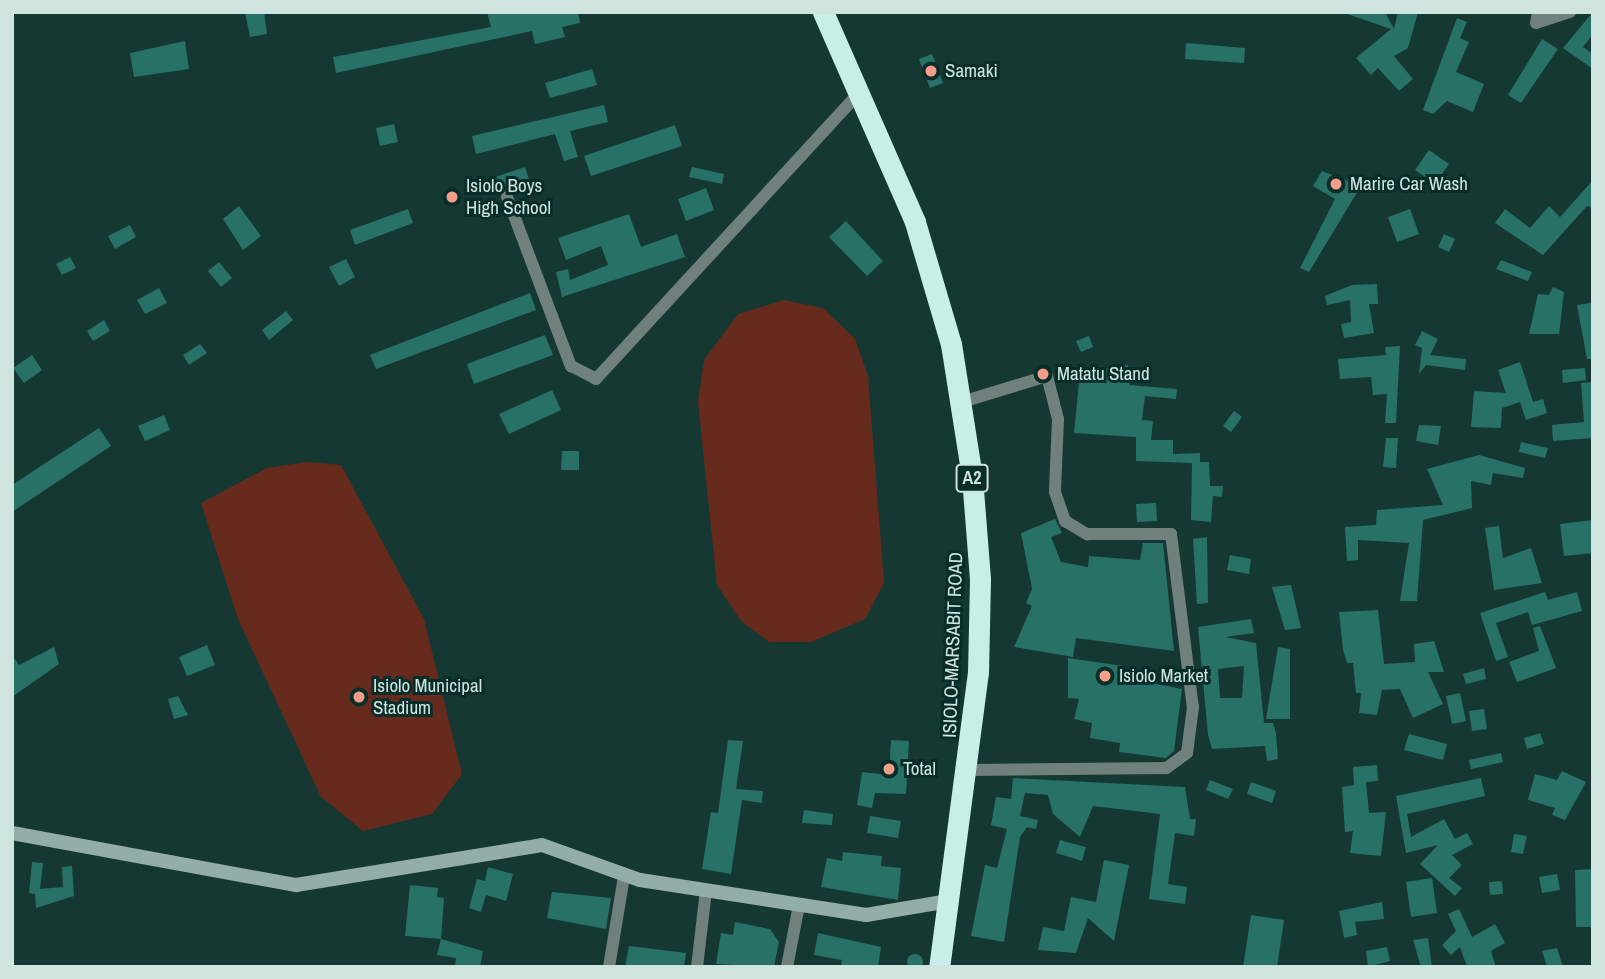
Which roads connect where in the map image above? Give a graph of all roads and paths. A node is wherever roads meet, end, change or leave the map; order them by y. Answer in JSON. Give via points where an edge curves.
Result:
{"nodes":[{"id":1,"x":823,"y":12,"type":"edge"},
{"id":2,"x":1538,"y":12,"type":"edge"},
{"id":3,"x":1570,"y":12,"type":"edge"},
{"id":4,"x":861,"y":91,"type":"junction"},
{"id":5,"x":507,"y":197,"type":"dead end"},
{"id":6,"x":962,"y":402,"type":"junction"},
{"id":7,"x":970,"y":770,"type":"junction"},
{"id":8,"x":12,"y":833,"type":"edge"},
{"id":9,"x":624,"y":876,"type":"junction"},
{"id":10,"x":706,"y":890,"type":"junction"},
{"id":11,"x":949,"y":901,"type":"junction"},
{"id":12,"x":799,"y":905,"type":"junction"},
{"id":13,"x":609,"y":967,"type":"edge"},
{"id":14,"x":696,"y":967,"type":"edge"},
{"id":15,"x":788,"y":967,"type":"edge"},
{"id":16,"x":939,"y":967,"type":"edge"}],
"edges":[{"from":1,"to":4,"type":"highway","name":"ISIOLO-MARSABIT ROAD","number":"A2"},
{"from":2,"to":3,"type":"street","via":[[1536,23]]},
{"from":4,"to":5,"type":"street","via":[[596,379],[571,366]]},
{"from":4,"to":6,"type":"highway","name":"ISIOLO-MARSABIT ROAD","number":"A2","via":[[915,222]]},
{"from":6,"to":7,"type":"highway","name":"ISIOLO-MARSABIT ROAD","number":"A2","via":[[980,579]]},
{"from":6,"to":7,"type":"street","via":[[1048,376],[1058,419],[1055,492],[1065,521],[1087,534],[1171,534],[1193,708],[1187,753],[1166,768]]},
{"from":7,"to":11,"type":"highway","name":"ISIOLO-MARSABIT ROAD","number":"A2"},
{"from":8,"to":9,"type":"street","via":[[296,885],[542,845],[579,854]]},
{"from":9,"to":10,"type":"street"},
{"from":9,"to":13,"type":"street"},
{"from":10,"to":12,"type":"street"},
{"from":10,"to":14,"type":"street"},
{"from":11,"to":12,"type":"street","via":[[874,916]]},
{"from":11,"to":16,"type":"highway","name":"ISIOLO-MARSABIT ROAD","number":"A2"},
{"from":12,"to":15,"type":"street"}]}
